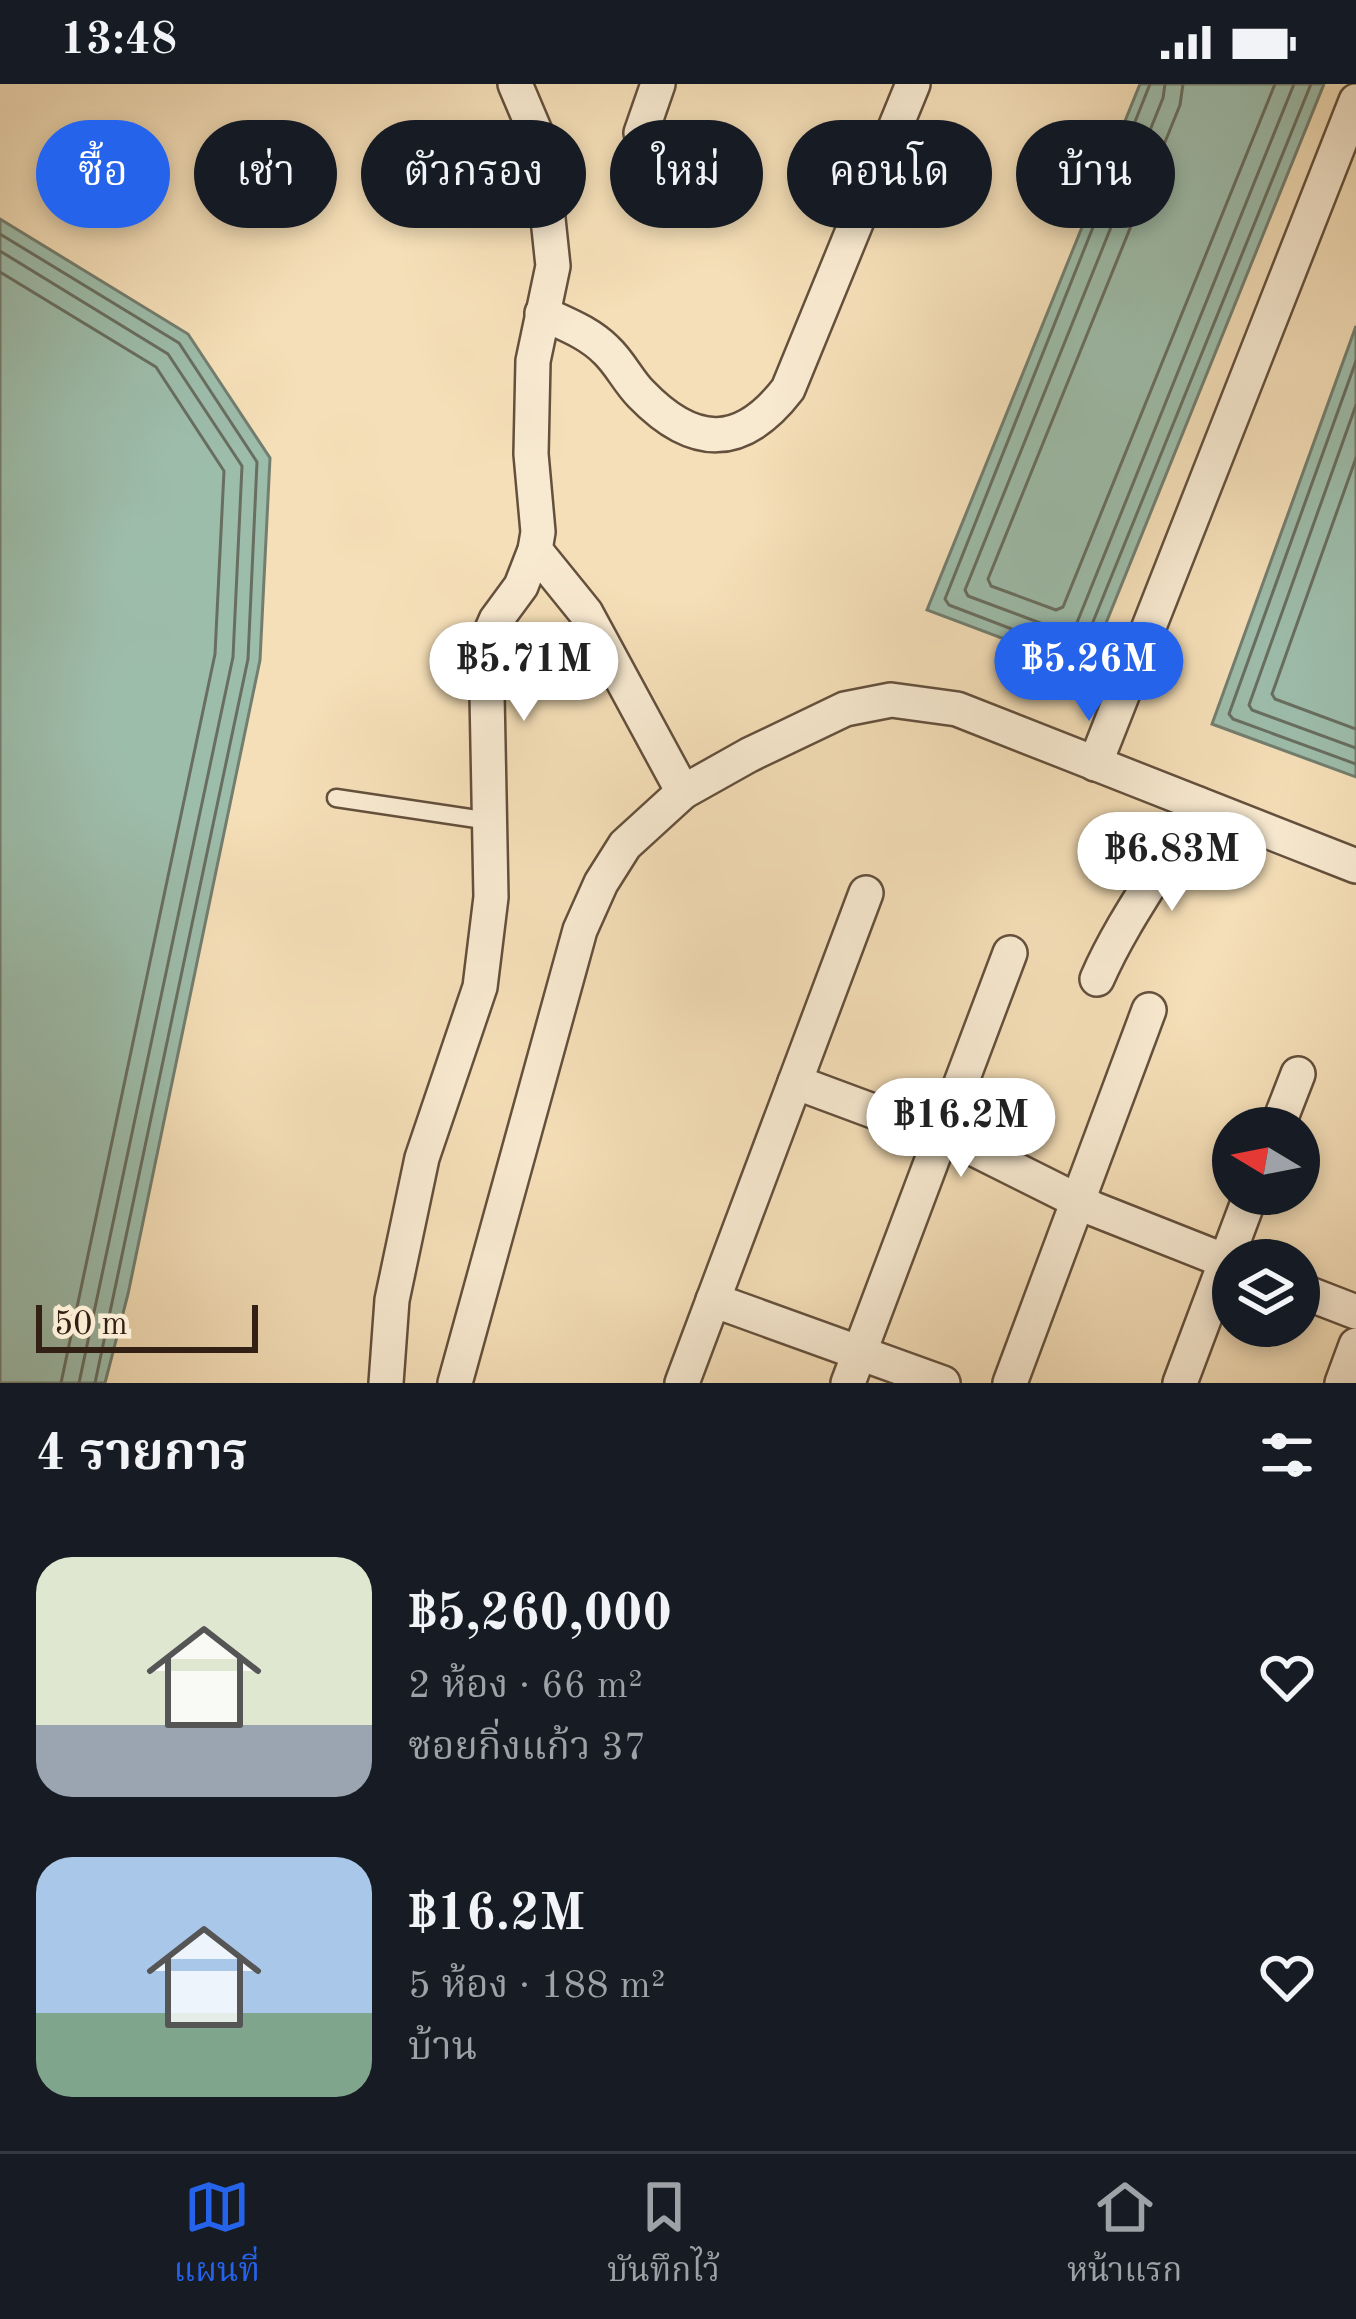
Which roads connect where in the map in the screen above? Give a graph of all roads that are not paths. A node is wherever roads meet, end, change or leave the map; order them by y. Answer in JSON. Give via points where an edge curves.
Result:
{"nodes":[{"id":1,"x":515,"y":84,"type":"edge"},
{"id":2,"x":658,"y":84,"type":"edge"},
{"id":3,"x":913,"y":84,"type":"edge"},
{"id":4,"x":1356,"y":101,"type":"edge"},
{"id":5,"x":645,"y":120,"type":"edge"},
{"id":6,"x":542,"y":313,"type":"junction"},
{"id":7,"x":535,"y":550,"type":"junction"},
{"id":8,"x":1095,"y":764,"type":"junction"},
{"id":9,"x":682,"y":793,"type":"junction"},
{"id":10,"x":336,"y":798,"type":"dead end"},
{"id":11,"x":1198,"y":804,"type":"junction"},
{"id":12,"x":491,"y":821,"type":"junction"},
{"id":13,"x":1356,"y":866,"type":"edge"},
{"id":14,"x":866,"y":893,"type":"dead end"},
{"id":15,"x":1010,"y":953,"type":"dead end"},
{"id":16,"x":1097,"y":979,"type":"dead end"},
{"id":17,"x":1149,"y":1010,"type":"dead end"},
{"id":18,"x":1298,"y":1074,"type":"dead end"},
{"id":19,"x":795,"y":1082,"type":"junction"},
{"id":20,"x":1285,"y":1107,"type":"edge"},
{"id":21,"x":941,"y":1136,"type":"junction"},
{"id":22,"x":1077,"y":1200,"type":"junction"},
{"id":23,"x":1212,"y":1255,"type":"edge"},
{"id":24,"x":1320,"y":1298,"type":"edge"},
{"id":25,"x":713,"y":1300,"type":"junction"},
{"id":26,"x":1212,"y":1304,"type":"edge"},
{"id":27,"x":1356,"y":1312,"type":"edge"},
{"id":28,"x":1356,"y":1345,"type":"edge"},
{"id":29,"x":854,"y":1368,"type":"edge"},
{"id":30,"x":386,"y":1383,"type":"edge"},
{"id":31,"x":455,"y":1383,"type":"edge"},
{"id":32,"x":682,"y":1383,"type":"edge"},
{"id":33,"x":943,"y":1383,"type":"edge"},
{"id":34,"x":1010,"y":1383,"type":"edge"},
{"id":35,"x":1180,"y":1383,"type":"edge"},
{"id":36,"x":1342,"y":1383,"type":"edge"}],
"edges":[{"from":1,"to":6,"type":"street","via":[[540,143],[553,266]]},
{"from":2,"to":5,"type":"street"},
{"from":3,"to":6,"type":"street","via":[[788,389],[744,432],[715,435],[662,413],[609,352]]},
{"from":4,"to":8,"type":"street"},
{"from":6,"to":7,"type":"street","via":[[533,362]]},
{"from":7,"to":9,"type":"street","via":[[586,613]]},
{"from":7,"to":12,"type":"street","via":[[486,643]]},
{"from":8,"to":9,"type":"street","via":[[957,709],[891,700],[845,709]]},
{"from":8,"to":11,"type":"street"},
{"from":9,"to":31,"type":"street","via":[[626,845],[580,930]]},
{"from":10,"to":12,"type":"lane"},
{"from":11,"to":13,"type":"street"},
{"from":11,"to":16,"type":"street"},
{"from":12,"to":30,"type":"street","via":[[480,987],[422,1158],[392,1300]]},
{"from":14,"to":19,"type":"street"},
{"from":15,"to":21,"type":"street"},
{"from":17,"to":22,"type":"street"},
{"from":18,"to":20,"type":"street"},
{"from":19,"to":21,"type":"street"},
{"from":19,"to":25,"type":"street"},
{"from":21,"to":22,"type":"street"},
{"from":21,"to":29,"type":"street"},
{"from":22,"to":23,"type":"street"},
{"from":22,"to":34,"type":"street"},
{"from":24,"to":27,"type":"street"},
{"from":25,"to":29,"type":"street"},
{"from":25,"to":32,"type":"street"},
{"from":26,"to":35,"type":"street"},
{"from":28,"to":36,"type":"street"},
{"from":29,"to":33,"type":"street"}]}
